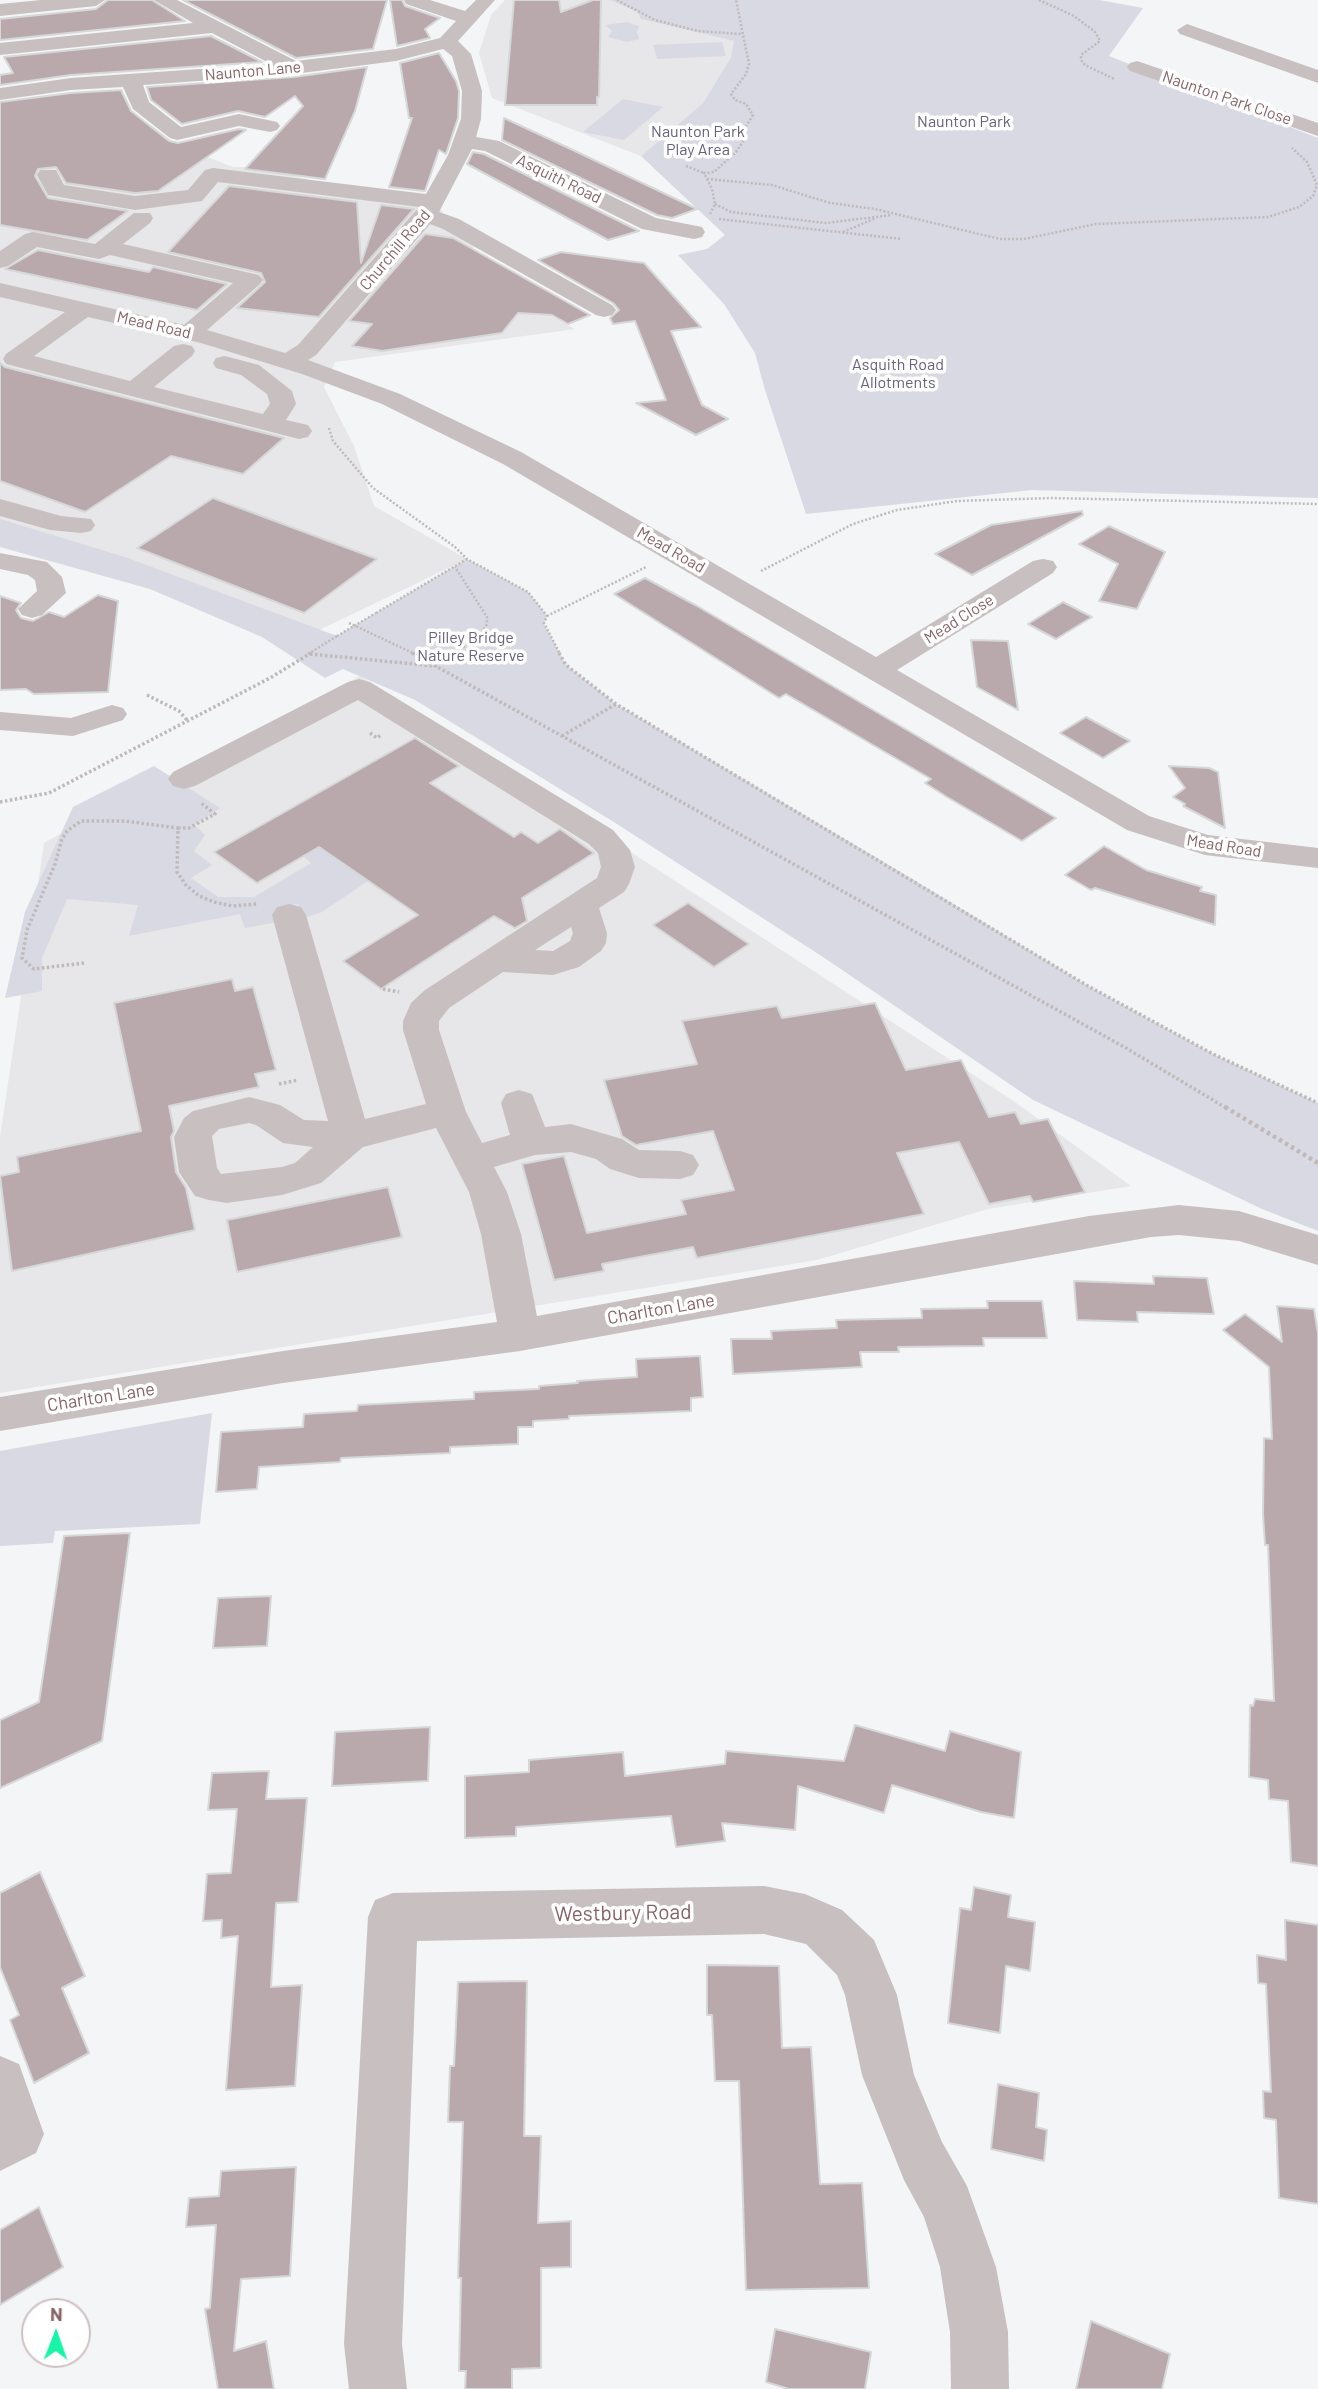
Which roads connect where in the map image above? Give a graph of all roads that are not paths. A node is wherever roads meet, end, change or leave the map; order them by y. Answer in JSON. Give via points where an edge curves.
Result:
{"nodes":[{"id":1,"x":96,"y":0,"type":"edge"},
{"id":2,"x":163,"y":0,"type":"edge"},
{"id":3,"x":413,"y":0,"type":"edge"},
{"id":4,"x":486,"y":0,"type":"edge"},
{"id":5,"x":0,"y":9,"type":"edge"},
{"id":6,"x":469,"y":18,"type":"junction"},
{"id":7,"x":215,"y":27,"type":"junction"},
{"id":8,"x":1187,"y":30,"type":"dead end"},
{"id":9,"x":447,"y":42,"type":"junction"},
{"id":10,"x":0,"y":49,"type":"edge"},
{"id":11,"x":1137,"y":67,"type":"dead end"},
{"id":12,"x":294,"y":68,"type":"junction"},
{"id":13,"x":1318,"y":77,"type":"edge"},
{"id":14,"x":131,"y":79,"type":"junction"},
{"id":15,"x":0,"y":94,"type":"edge"},
{"id":16,"x":270,"y":126,"type":"dead end"},
{"id":17,"x":1318,"y":130,"type":"edge"},
{"id":18,"x":464,"y":141,"type":"junction"},
{"id":19,"x":48,"y":175,"type":"dead end"},
{"id":20,"x":430,"y":208,"type":"junction"},
{"id":21,"x":142,"y":218,"type":"dead end"},
{"id":22,"x":704,"y":222,"type":"road end"},
{"id":23,"x":105,"y":247,"type":"junction"},
{"id":24,"x":0,"y":261,"type":"edge"},
{"id":25,"x":0,"y":290,"type":"edge"},
{"id":26,"x":84,"y":309,"type":"junction"},
{"id":27,"x":604,"y":310,"type":"dead end"},
{"id":28,"x":186,"y":342,"type":"junction"},
{"id":29,"x":235,"y":365,"type":"junction"},
{"id":30,"x":300,"y":365,"type":"junction"},
{"id":31,"x":135,"y":389,"type":"junction"},
{"id":32,"x":189,"y":403,"type":"junction"},
{"id":33,"x":268,"y":423,"type":"junction"},
{"id":34,"x":299,"y":430,"type":"dead end"},
{"id":35,"x":0,"y":507,"type":"edge"},
{"id":36,"x":81,"y":525,"type":"dead end"},
{"id":37,"x":0,"y":561,"type":"edge"},
{"id":38,"x":1042,"y":568,"type":"dead end"},
{"id":39,"x":32,"y":609,"type":"dead end"},
{"id":40,"x":876,"y":670,"type":"junction"},
{"id":41,"x":112,"y":713,"type":"dead end"},
{"id":42,"x":0,"y":721,"type":"edge"},
{"id":43,"x":184,"y":779,"type":"dead end"},
{"id":44,"x":1318,"y":858,"type":"edge"},
{"id":45,"x":578,"y":908,"type":"junction"},
{"id":46,"x":289,"y":915,"type":"road end"},
{"id":47,"x":529,"y":919,"type":"junction"},
{"id":48,"x":579,"y":957,"type":"junction"},
{"id":49,"x":499,"y":960,"type":"junction"},
{"id":50,"x":454,"y":988,"type":"junction"},
{"id":51,"x":519,"y":1103,"type":"dead end"},
{"id":52,"x":447,"y":1112,"type":"junction"},
{"id":53,"x":531,"y":1142,"type":"junction"},
{"id":54,"x":472,"y":1159,"type":"junction"},
{"id":55,"x":680,"y":1165,"type":"dead end"},
{"id":56,"x":1318,"y":1251,"type":"edge"},
{"id":57,"x":520,"y":1335,"type":"junction"},
{"id":58,"x":0,"y":1415,"type":"edge"},
{"id":59,"x":0,"y":2082,"type":"edge"},
{"id":60,"x":0,"y":2144,"type":"edge"},
{"id":61,"x":378,"y":2389,"type":"edge"},
{"id":62,"x":980,"y":2389,"type":"edge"}],
"edges":[{"from":1,"to":5,"type":"street"},
{"from":2,"to":7,"type":"street"},
{"from":3,"to":6,"type":"street"},
{"from":4,"to":6,"type":"street"},
{"from":6,"to":9,"type":"street"},
{"from":7,"to":10,"type":"street"},
{"from":7,"to":12,"type":"street"},
{"from":8,"to":13,"type":"street"},
{"from":9,"to":12,"type":"street","name":"Naunton Lane","via":[[396,55]]},
{"from":9,"to":18,"type":"street","name":"Churchill Road","via":[[461,54],[472,91]]},
{"from":11,"to":17,"type":"street","name":"Naunton Park Close"},
{"from":12,"to":14,"type":"street","name":"Naunton Lane"},
{"from":14,"to":15,"type":"street","name":"Naunton Lane"},
{"from":14,"to":16,"type":"street","via":[[140,105],[177,134],[239,120]]},
{"from":18,"to":20,"type":"street","name":"Churchill Road"},
{"from":18,"to":22,"type":"street","name":"Asquith Road","via":[[491,146],[650,224]]},
{"from":19,"to":20,"type":"street","via":[[56,190],[135,203],[196,194],[212,175]]},
{"from":20,"to":27,"type":"street"},
{"from":20,"to":30,"type":"street","name":"Churchill Road","via":[[307,350]]},
{"from":21,"to":23,"type":"street"},
{"from":23,"to":24,"type":"street","via":[[99,252],[33,239]]},
{"from":23,"to":28,"type":"street","via":[[251,279]]},
{"from":25,"to":26,"type":"street","name":"Mead Road"},
{"from":26,"to":28,"type":"street","name":"Mead Road","via":[[131,319],[120,331]]},
{"from":26,"to":31,"type":"street","via":[[15,359]]},
{"from":28,"to":29,"type":"street"},
{"from":28,"to":30,"type":"street","name":"Mead Road"},
{"from":28,"to":31,"type":"street"},
{"from":29,"to":32,"type":"street"},
{"from":29,"to":33,"type":"street","via":[[279,391],[283,404]]},
{"from":30,"to":40,"type":"street","name":"Mead Road","via":[[391,399],[473,438]]},
{"from":31,"to":32,"type":"street"},
{"from":32,"to":33,"type":"street"},
{"from":33,"to":34,"type":"street"},
{"from":35,"to":36,"type":"street","via":[[60,524]]},
{"from":37,"to":39,"type":"street","via":[[37,568],[48,577],[52,593]]},
{"from":38,"to":40,"type":"street","name":"Mead Close"},
{"from":40,"to":44,"type":"street","name":"Mead Road","via":[[1160,832],[1205,845]]},
{"from":41,"to":42,"type":"street","via":[[72,735]]},
{"from":43,"to":45,"type":"street","via":[[359,688],[601,837],[614,850],[618,867],[612,884]]},
{"from":45,"to":47,"type":"street","via":[[540,906]]},
{"from":45,"to":48,"type":"street","via":[[590,933]]},
{"from":46,"to":52,"type":"street","via":[[351,1136]]},
{"from":47,"to":48,"type":"street"},
{"from":47,"to":49,"type":"street"},
{"from":47,"to":50,"type":"street","via":[[460,957],[454,968]]},
{"from":48,"to":49,"type":"street","via":[[553,963]]},
{"from":49,"to":50,"type":"street"},
{"from":50,"to":52,"type":"street","via":[[429,1005],[421,1021]]},
{"from":51,"to":53,"type":"street"},
{"from":52,"to":54,"type":"street"},
{"from":53,"to":54,"type":"street"},
{"from":53,"to":55,"type":"street","via":[[571,1138],[639,1164]]},
{"from":54,"to":57,"type":"street","via":[[501,1234]]},
{"from":56,"to":57,"type":"street","name":"Charlton Lane","via":[[1239,1226],[1189,1220],[1151,1222]]},
{"from":57,"to":58,"type":"street","name":"Charlton Lane","via":[[283,1367]]},
{"from":59,"to":60,"type":"street","via":[[17,2134]]},
{"from":61,"to":62,"type":"street","name":"Westbury Road","via":[[373,2344],[393,1917],[764,1910],[824,1927],[856,1958],[871,1995],[899,2106],[948,2205],[968,2267],[979,2332]]}]}
